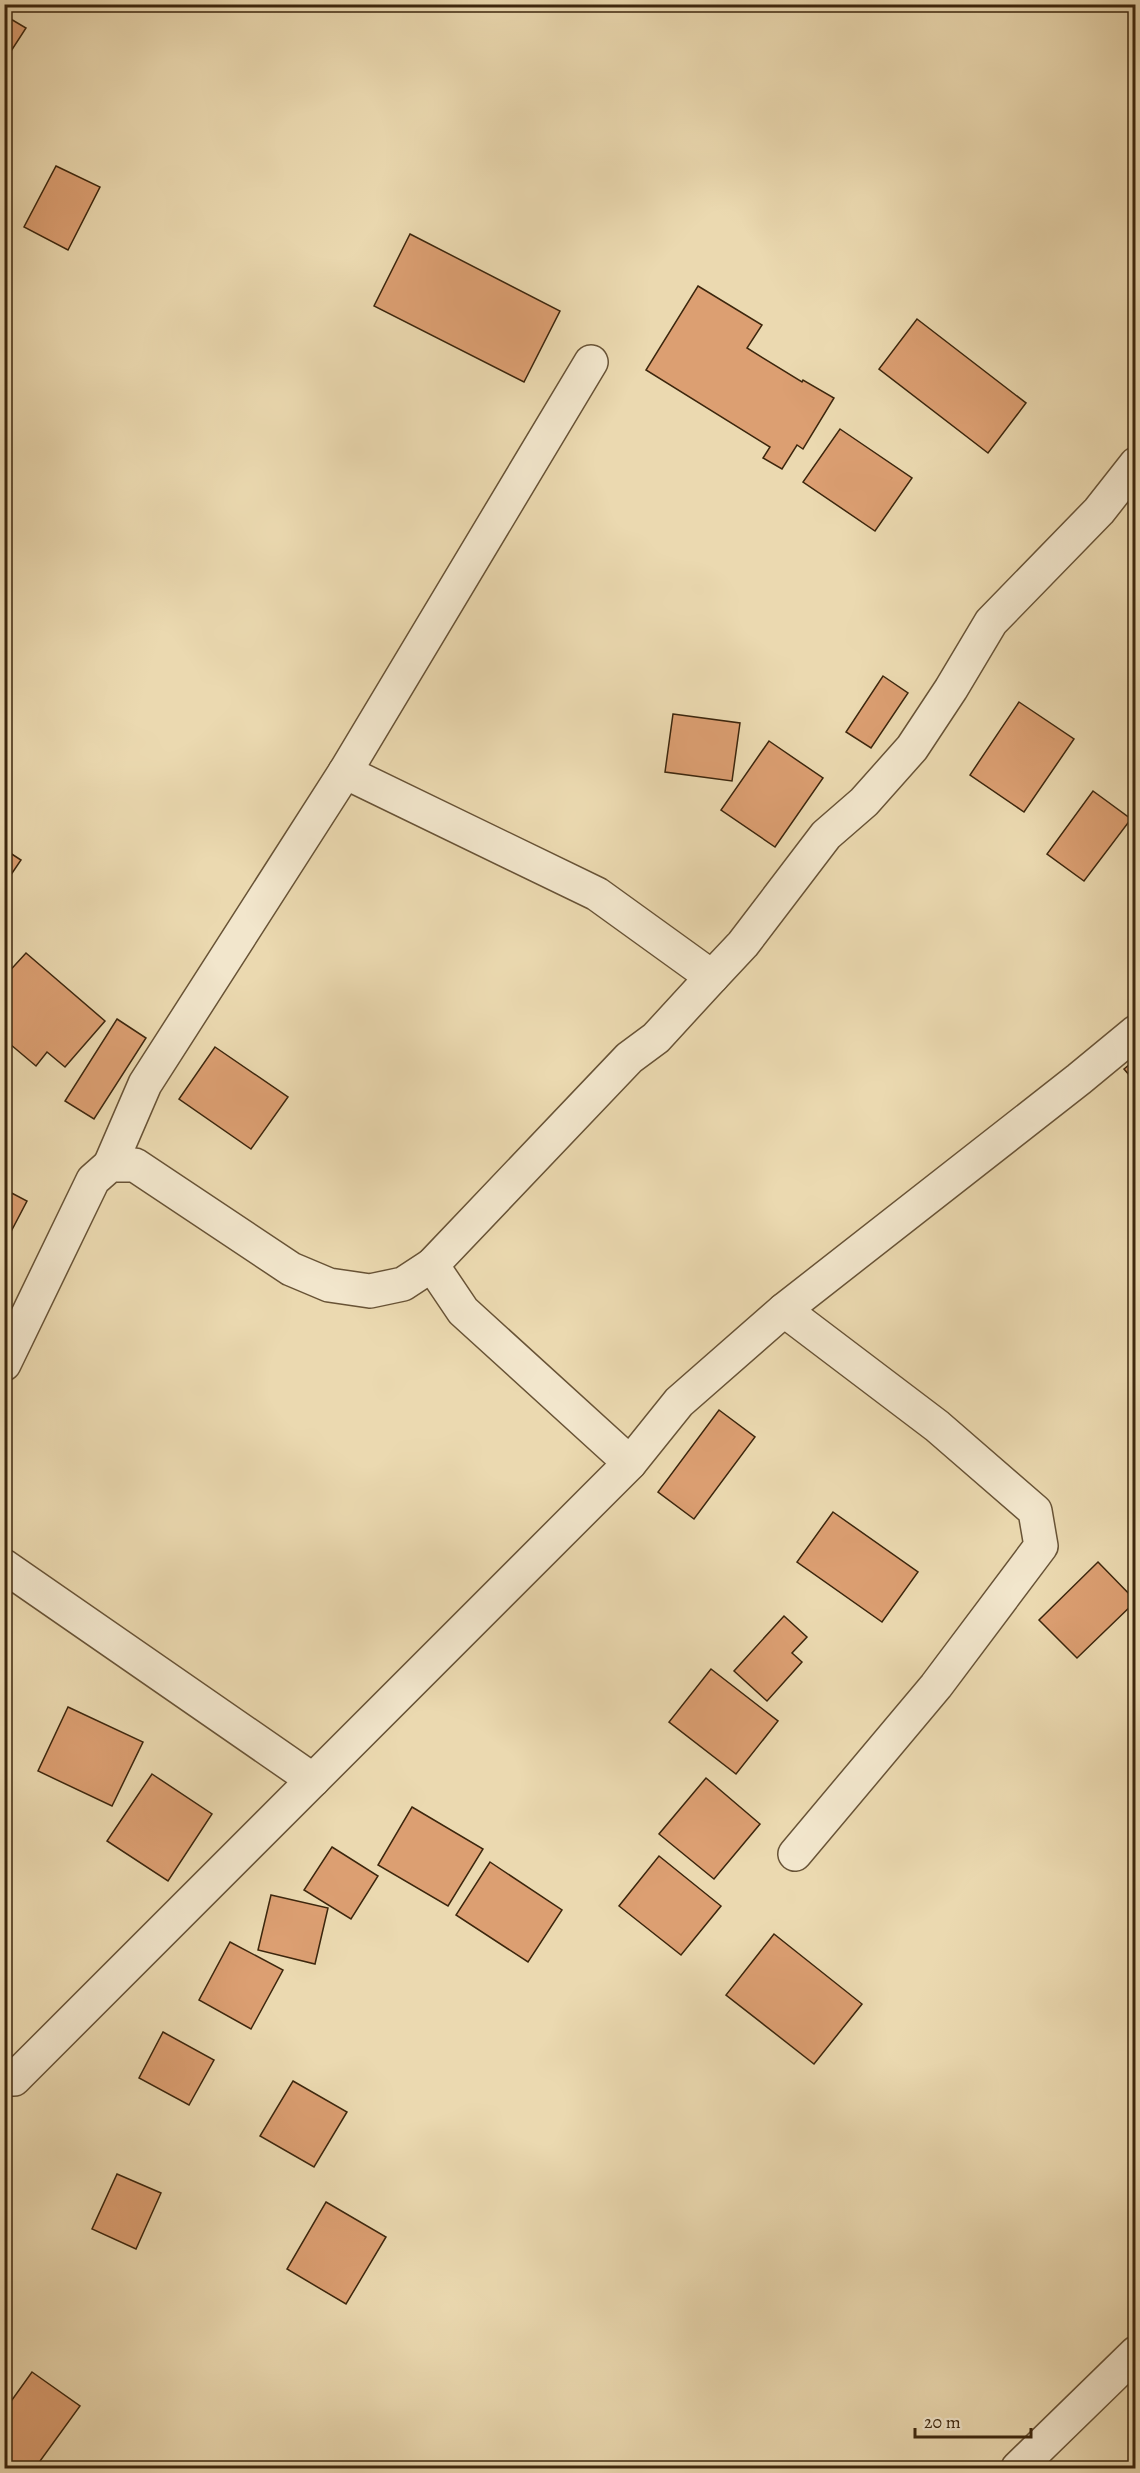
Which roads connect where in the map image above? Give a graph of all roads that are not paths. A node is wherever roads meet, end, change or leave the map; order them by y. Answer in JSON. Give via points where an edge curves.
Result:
{"nodes":[{"id":1,"x":591,"y":362,"type":"dead end"},
{"id":2,"x":1136,"y":464,"type":"edge"},
{"id":3,"x":345,"y":772,"type":"junction"},
{"id":4,"x":712,"y":977,"type":"junction"},
{"id":5,"x":1136,"y":1032,"type":"edge"},
{"id":6,"x":110,"y":1165,"type":"junction"},
{"id":7,"x":432,"y":1266,"type":"junction"},
{"id":8,"x":784,"y":1310,"type":"junction"},
{"id":9,"x":4,"y":1365,"type":"edge"},
{"id":10,"x":630,"y":1462,"type":"junction"},
{"id":11,"x":4,"y":1566,"type":"edge"},
{"id":12,"x":313,"y":1780,"type":"junction"},
{"id":13,"x":795,"y":1854,"type":"dead end"},
{"id":14,"x":4,"y":2079,"type":"edge"},
{"id":15,"x":1136,"y":2353,"type":"edge"},
{"id":16,"x":1018,"y":2469,"type":"edge"}],
"edges":[{"from":1,"to":3,"type":"street"},
{"from":2,"to":4,"type":"street","via":[[1099,511],[991,622],[912,748],[864,802],[826,835],[743,944]]},
{"from":3,"to":4,"type":"street","via":[[597,894]]},
{"from":3,"to":6,"type":"street","via":[[146,1084]]},
{"from":4,"to":7,"type":"street","via":[[656,1038],[628,1058]]},
{"from":5,"to":8,"type":"street"},
{"from":6,"to":7,"type":"street","via":[[135,1165],[291,1269],[329,1285],[370,1291],[403,1284]]},
{"from":6,"to":9,"type":"street","via":[[93,1180]]},
{"from":7,"to":10,"type":"street","via":[[463,1311]]},
{"from":8,"to":10,"type":"street","via":[[679,1402]]},
{"from":8,"to":13,"type":"street","via":[[937,1426],[1035,1511],[1041,1546],[936,1686]]},
{"from":10,"to":12,"type":"street"},
{"from":11,"to":12,"type":"street"},
{"from":12,"to":14,"type":"street","via":[[14,2079]]},
{"from":15,"to":16,"type":"street"}]}
